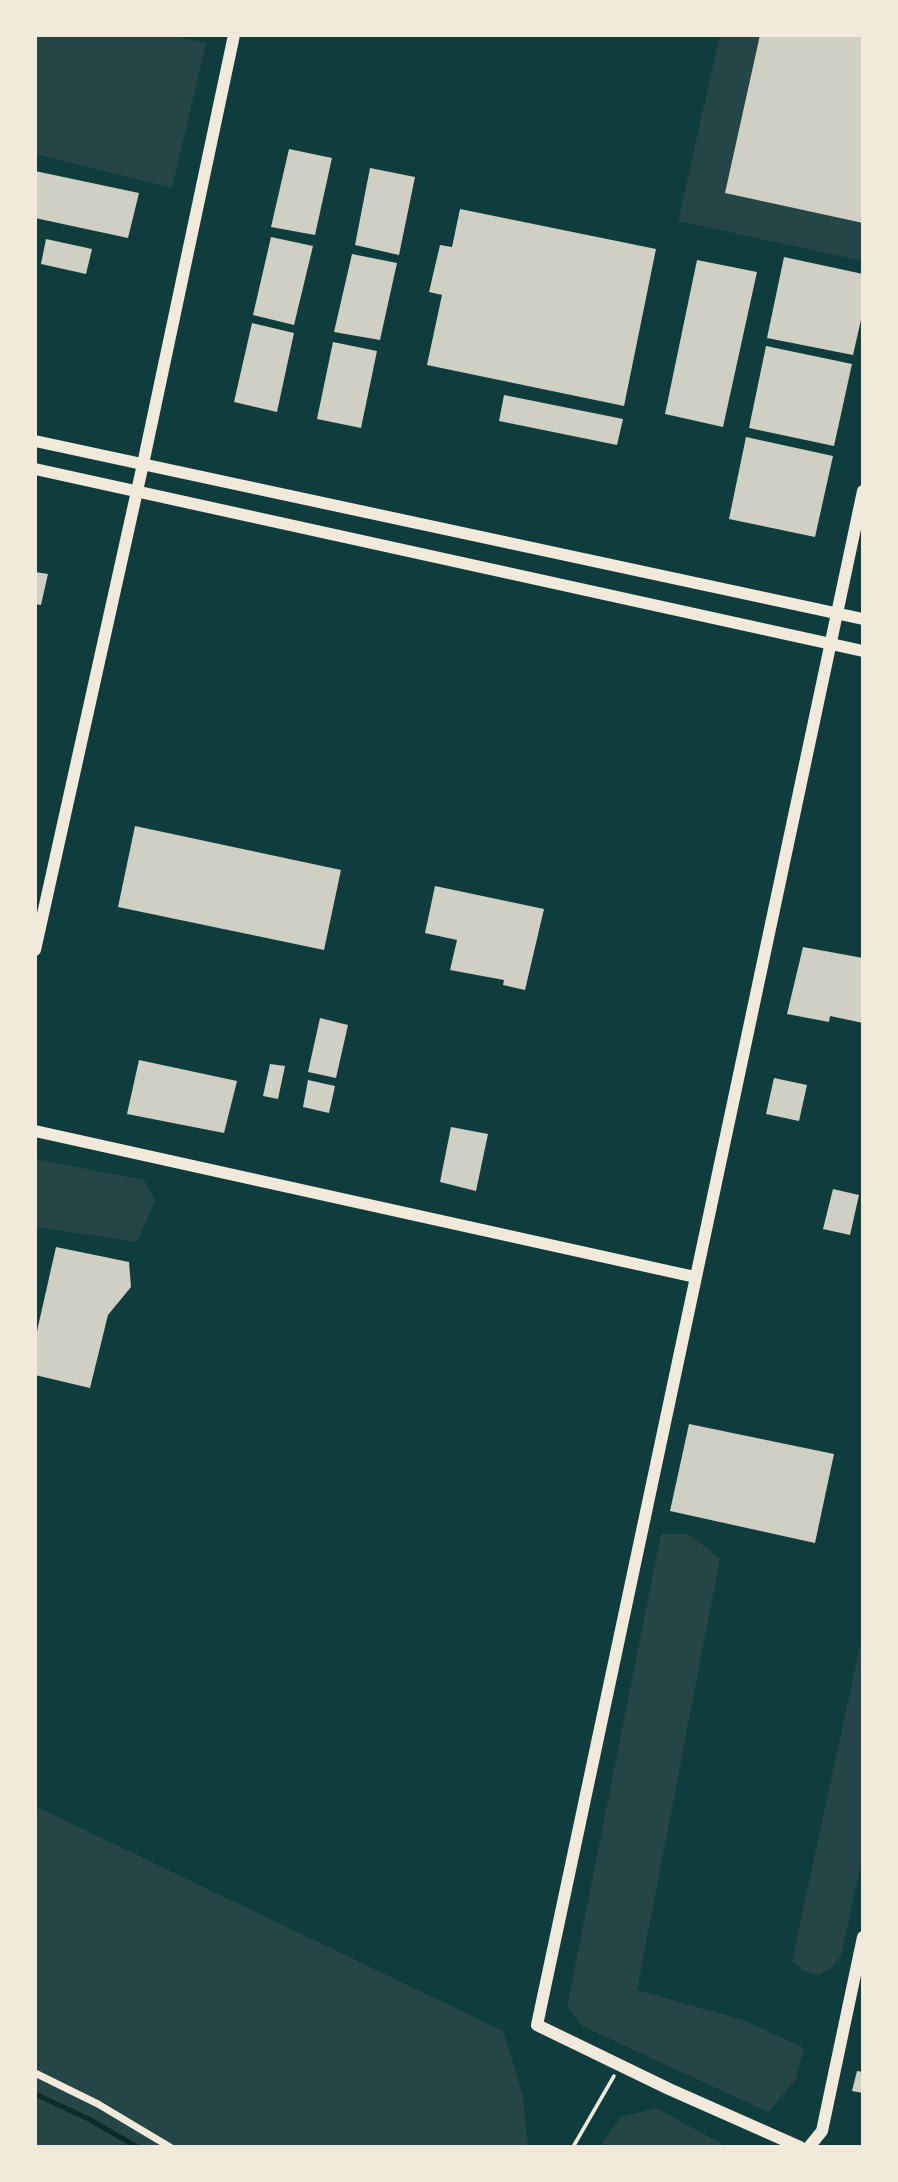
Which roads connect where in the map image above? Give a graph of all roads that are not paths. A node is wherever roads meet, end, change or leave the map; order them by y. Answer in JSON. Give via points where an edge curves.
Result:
{"nodes":[{"id":1,"x":234,"y":35,"type":"edge"},
{"id":2,"x":35,"y":441,"type":"edge"},
{"id":3,"x":143,"y":464,"type":"junction"},
{"id":4,"x":35,"y":469,"type":"edge"},
{"id":5,"x":136,"y":491,"type":"junction"},
{"id":6,"x":863,"y":491,"type":"edge"},
{"id":7,"x":836,"y":613,"type":"junction"},
{"id":8,"x":863,"y":619,"type":"edge"},
{"id":9,"x":829,"y":644,"type":"junction"},
{"id":10,"x":863,"y":651,"type":"edge"},
{"id":11,"x":35,"y":950,"type":"edge"},
{"id":12,"x":35,"y":1131,"type":"edge"},
{"id":13,"x":695,"y":1277,"type":"junction"},
{"id":14,"x":863,"y":1937,"type":"edge"},
{"id":15,"x":35,"y":2073,"type":"edge"},
{"id":16,"x":170,"y":2147,"type":"edge"},
{"id":17,"x":800,"y":2147,"type":"edge"},
{"id":18,"x":809,"y":2147,"type":"edge"}],
"edges":[{"from":1,"to":3,"type":"street"},
{"from":2,"to":3,"type":"street"},
{"from":3,"to":5,"type":"street"},
{"from":3,"to":7,"type":"street"},
{"from":4,"to":5,"type":"street"},
{"from":5,"to":9,"type":"street"},
{"from":5,"to":11,"type":"street"},
{"from":6,"to":7,"type":"street"},
{"from":7,"to":8,"type":"street"},
{"from":7,"to":9,"type":"street"},
{"from":9,"to":10,"type":"street"},
{"from":9,"to":13,"type":"street"},
{"from":12,"to":13,"type":"street"},
{"from":13,"to":17,"type":"street","via":[[537,2025]]},
{"from":14,"to":18,"type":"street","via":[[822,2132]]},
{"from":15,"to":16,"type":"street"}]}
